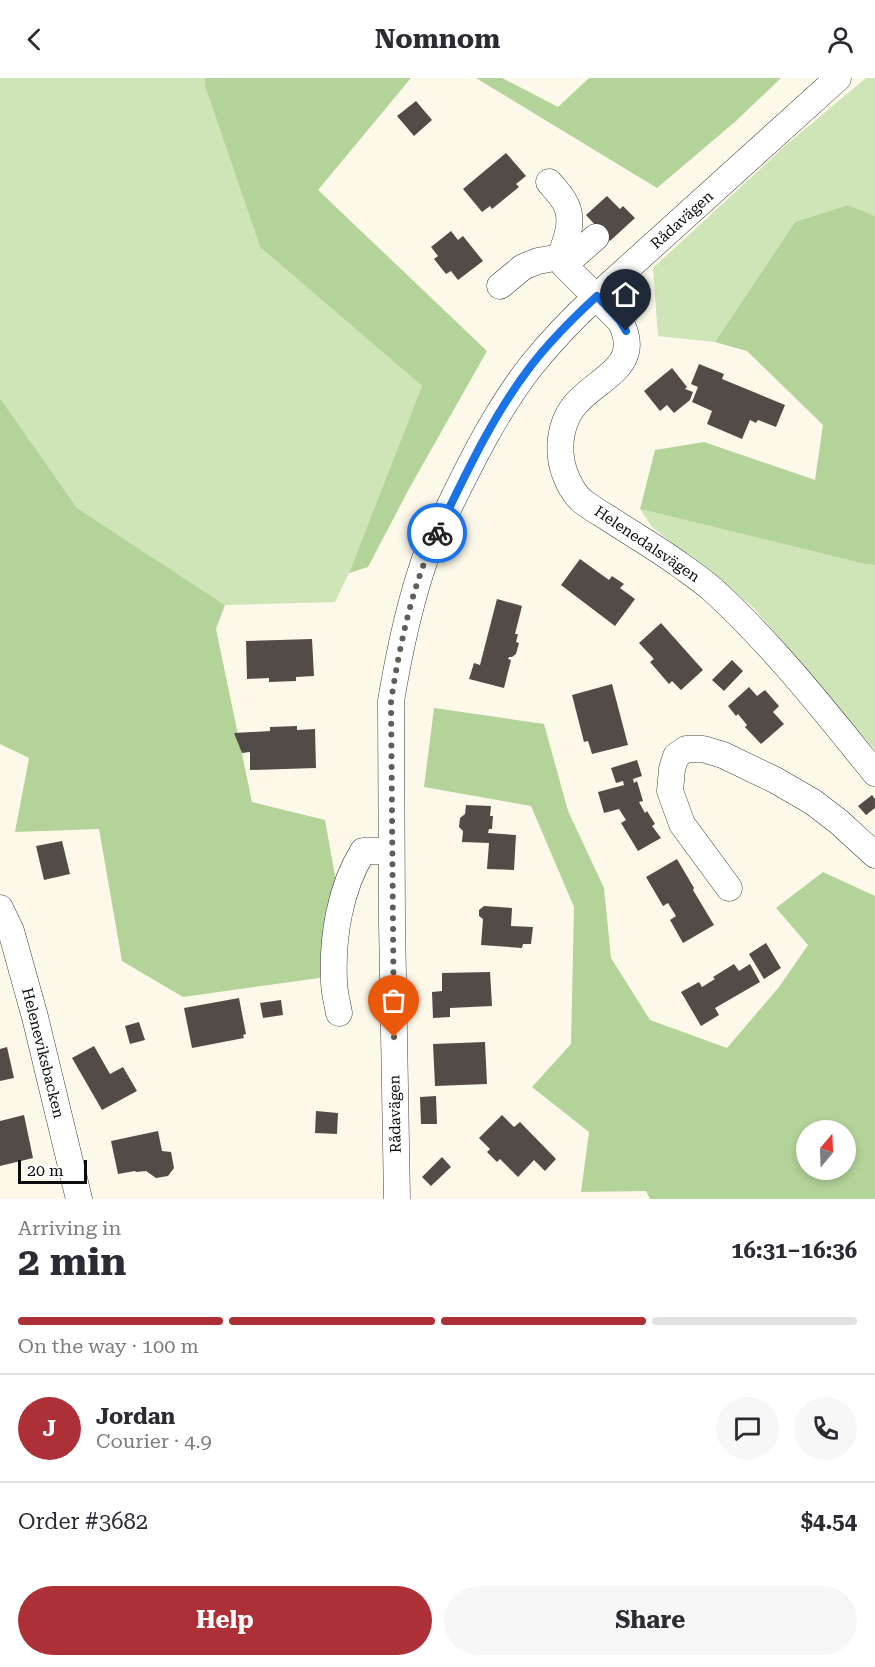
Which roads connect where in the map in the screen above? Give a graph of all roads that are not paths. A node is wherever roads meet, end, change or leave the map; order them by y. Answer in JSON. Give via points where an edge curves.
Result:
{"nodes":[{"id":1,"x":838,"y":78,"type":"edge"},
{"id":2,"x":549,"y":182,"type":"dead end"},
{"id":3,"x":596,"y":237,"type":"dead end"},
{"id":4,"x":562,"y":261,"type":"junction"},
{"id":5,"x":500,"y":286,"type":"dead end"},
{"id":6,"x":597,"y":296,"type":"junction"},
{"id":7,"x":875,"y":773,"type":"edge"},
{"id":8,"x":391,"y":851,"type":"junction"},
{"id":9,"x":875,"y":855,"type":"edge"},
{"id":10,"x":729,"y":888,"type":"dead end"},
{"id":11,"x":0,"y":908,"type":"edge"},
{"id":12,"x":339,"y":1013,"type":"dead end"},
{"id":13,"x":79,"y":1199,"type":"edge"},
{"id":14,"x":397,"y":1199,"type":"edge"}],
"edges":[{"from":1,"to":6,"type":"street","name":"Rådavägen"},
{"from":2,"to":4,"type":"street","via":[[565,201],[570,217]]},
{"from":3,"to":4,"type":"street"},
{"from":4,"to":5,"type":"street","via":[[538,261],[523,267]]},
{"from":4,"to":6,"type":"street","name":"Helenedalsvägen"},
{"from":6,"to":7,"type":"street","name":"Helenedalsvägen","via":[[620,321],[628,343],[624,358],[612,373],[574,405],[564,422],[560,452],[570,488],[581,500],[712,589],[805,687]]},
{"from":6,"to":8,"type":"street","name":"Rådavägen","via":[[548,345],[510,396],[474,457],[426,555],[391,701]]},
{"from":8,"to":12,"type":"street","via":[[363,851],[344,898],[334,941]]},
{"from":8,"to":14,"type":"street","name":"Rådavägen"},
{"from":9,"to":10,"type":"street","via":[[813,802],[775,780],[723,755],[687,749],[676,756],[670,791],[682,824]]},
{"from":11,"to":13,"type":"street","name":"Heleneviksbacken","via":[[11,932],[35,1017]]}]}
